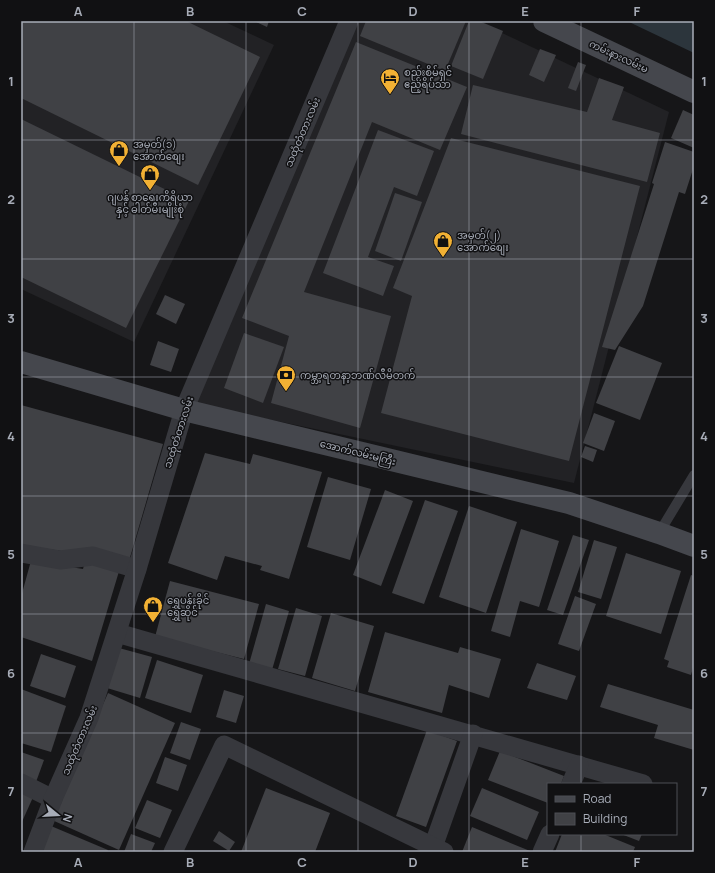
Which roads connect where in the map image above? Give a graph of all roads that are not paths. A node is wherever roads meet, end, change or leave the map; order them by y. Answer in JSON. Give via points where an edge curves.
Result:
{"nodes":[{"id":1,"x":349,"y":21,"type":"edge"},
{"id":2,"x":544,"y":21,"type":"edge"},
{"id":3,"x":694,"y":92,"type":"edge"},
{"id":4,"x":21,"y":362,"type":"edge"},
{"id":5,"x":184,"y":410,"type":"junction"},
{"id":6,"x":694,"y":475,"type":"edge"},
{"id":7,"x":659,"y":533,"type":"junction"},
{"id":8,"x":694,"y":546,"type":"edge"},
{"id":9,"x":21,"y":553,"type":"edge"},
{"id":10,"x":137,"y":569,"type":"junction"},
{"id":11,"x":117,"y":633,"type":"junction"},
{"id":12,"x":473,"y":734,"type":"junction"},
{"id":13,"x":579,"y":765,"type":"junction"},
{"id":14,"x":21,"y":783,"type":"edge"},
{"id":15,"x":571,"y":783,"type":"edge"},
{"id":16,"x":640,"y":783,"type":"edge"},
{"id":17,"x":53,"y":799,"type":"junction"},
{"id":18,"x":550,"y":835,"type":"edge"},
{"id":19,"x":439,"y":849,"type":"edge"},
{"id":20,"x":34,"y":852,"type":"edge"},
{"id":21,"x":173,"y":852,"type":"edge"},
{"id":22,"x":542,"y":852,"type":"edge"}],
"edges":[{"from":1,"to":5,"type":"street","name":"သထုံတံတားလမ်း"},
{"from":2,"to":3,"type":"main road","name":"ကမ်းနားလမ်းမ"},
{"from":4,"to":5,"type":"main road","name":"အောက်လမ်းမကြီး"},
{"from":5,"to":7,"type":"main road","name":"အောက်လမ်းမကြီး","via":[[569,503]]},
{"from":5,"to":10,"type":"street","name":"သထုံတံတားလမ်း"},
{"from":6,"to":7,"type":"lane"},
{"from":7,"to":8,"type":"main road","name":"အောက်လမ်းမကြီး"},
{"from":9,"to":10,"type":"street","via":[[60,560],[93,556]]},
{"from":10,"to":11,"type":"street","name":"သထုံတံတားလမ်း"},
{"from":11,"to":12,"type":"street"},
{"from":11,"to":17,"type":"street","name":"သထုံတံတားလမ်း","via":[[90,718]]},
{"from":12,"to":13,"type":"street"},
{"from":12,"to":19,"type":"street"},
{"from":13,"to":15,"type":"street"},
{"from":13,"to":16,"type":"street"},
{"from":14,"to":17,"type":"street"},
{"from":17,"to":20,"type":"street","name":"သထုံတံတားလမ်း"},
{"from":18,"to":22,"type":"street"},
{"from":19,"to":21,"type":"street","via":[[224,746]]}]}
